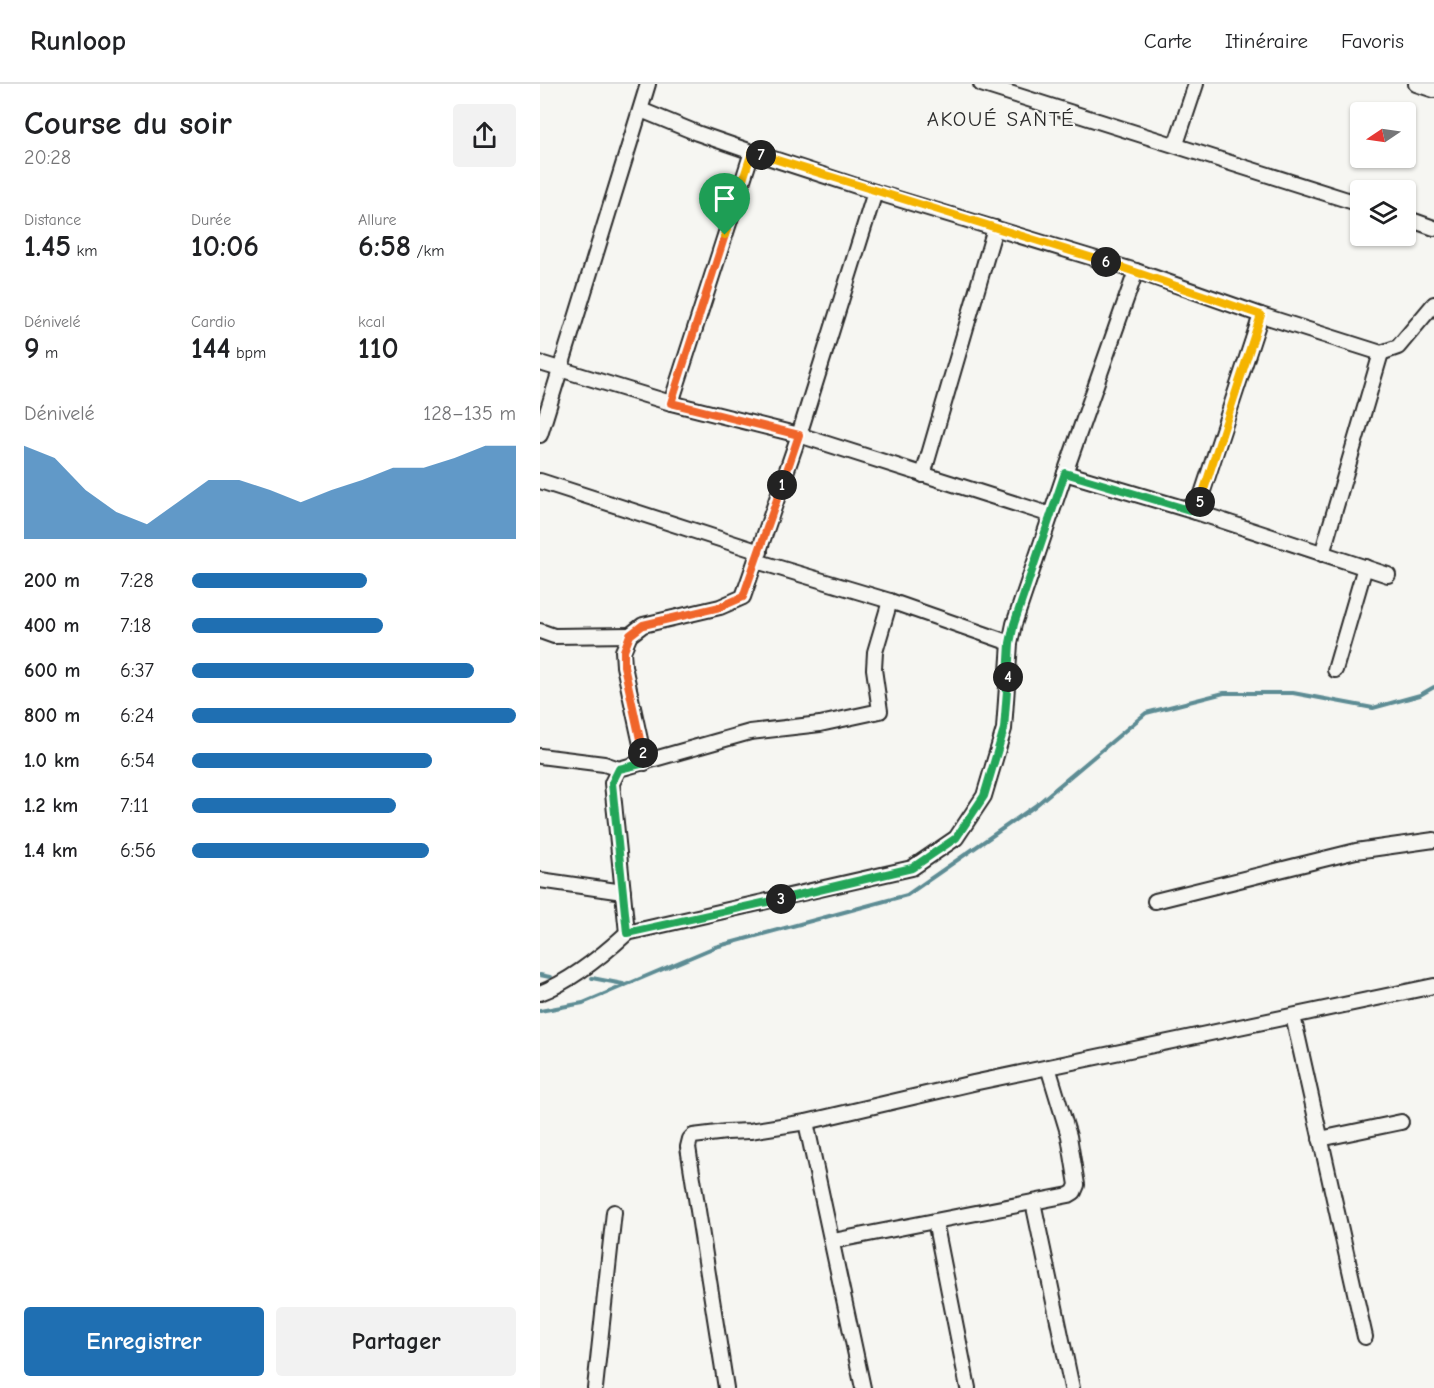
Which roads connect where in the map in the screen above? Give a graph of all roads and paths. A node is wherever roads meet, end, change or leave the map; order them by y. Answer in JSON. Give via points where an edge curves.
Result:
{"nodes":[{"id":1,"x":648,"y":84,"type":"edge"},
{"id":2,"x":981,"y":84,"type":"edge"},
{"id":3,"x":1196,"y":84,"type":"edge"},
{"id":4,"x":1416,"y":84,"type":"edge"},
{"id":5,"x":1434,"y":90,"type":"edge"},
{"id":6,"x":641,"y":110,"type":"junction"},
{"id":7,"x":1176,"y":144,"type":"junction"},
{"id":8,"x":752,"y":152,"type":"junction"},
{"id":9,"x":875,"y":192,"type":"junction"},
{"id":10,"x":1350,"y":201,"type":"edge"},
{"id":11,"x":1416,"y":222,"type":"edge"},
{"id":12,"x":995,"y":228,"type":"junction"},
{"id":13,"x":1434,"y":228,"type":"edge"},
{"id":14,"x":1136,"y":271,"type":"junction"},
{"id":15,"x":1434,"y":304,"type":"edge"},
{"id":16,"x":1261,"y":315,"type":"junction"},
{"id":17,"x":1381,"y":353,"type":"junction"},
{"id":18,"x":540,"y":363,"type":"edge"},
{"id":19,"x":560,"y":369,"type":"junction"},
{"id":20,"x":671,"y":403,"type":"junction"},
{"id":21,"x":540,"y":435,"type":"edge"},
{"id":22,"x":799,"y":435,"type":"junction"},
{"id":23,"x":1065,"y":473,"type":"junction"},
{"id":24,"x":923,"y":475,"type":"junction"},
{"id":25,"x":540,"y":481,"type":"edge"},
{"id":26,"x":1196,"y":512,"type":"junction"},
{"id":27,"x":1051,"y":515,"type":"junction"},
{"id":28,"x":1322,"y":554,"type":"junction"},
{"id":29,"x":758,"y":556,"type":"junction"},
{"id":30,"x":1365,"y":567,"type":"junction"},
{"id":31,"x":1388,"y":574,"type":"dead end"},
{"id":32,"x":890,"y":601,"type":"junction"},
{"id":33,"x":540,"y":631,"type":"edge"},
{"id":34,"x":630,"y":635,"type":"junction"},
{"id":35,"x":1010,"y":643,"type":"junction"},
{"id":36,"x":1335,"y":670,"type":"dead end"},
{"id":37,"x":540,"y":756,"type":"edge"},
{"id":38,"x":645,"y":763,"type":"junction"},
{"id":39,"x":619,"y":769,"type":"junction"},
{"id":40,"x":1434,"y":840,"type":"edge"},
{"id":41,"x":540,"y":880,"type":"edge"},
{"id":42,"x":623,"y":892,"type":"junction"},
{"id":43,"x":1155,"y":902,"type":"dead end"},
{"id":44,"x":627,"y":933,"type":"junction"},
{"id":45,"x":1434,"y":986,"type":"edge"},
{"id":46,"x":540,"y":993,"type":"edge"},
{"id":47,"x":1293,"y":1016,"type":"junction"},
{"id":48,"x":1048,"y":1067,"type":"junction"},
{"id":49,"x":806,"y":1122,"type":"junction"},
{"id":50,"x":1401,"y":1122,"type":"dead end"},
{"id":51,"x":1320,"y":1139,"type":"junction"},
{"id":52,"x":1033,"y":1202,"type":"junction"},
{"id":53,"x":614,"y":1212,"type":"dead end"},
{"id":54,"x":935,"y":1221,"type":"junction"},
{"id":55,"x":832,"y":1241,"type":"junction"},
{"id":56,"x":1365,"y":1337,"type":"dead end"},
{"id":57,"x":595,"y":1388,"type":"edge"},
{"id":58,"x":726,"y":1388,"type":"edge"},
{"id":59,"x":862,"y":1388,"type":"edge"},
{"id":60,"x":968,"y":1388,"type":"edge"},
{"id":61,"x":1072,"y":1388,"type":"edge"}],
"edges":[{"from":1,"to":6,"type":"street"},
{"from":2,"to":7,"type":"street"},
{"from":3,"to":7,"type":"street"},
{"from":4,"to":5,"type":"street"},
{"from":6,"to":8,"type":"street"},
{"from":6,"to":19,"type":"street"},
{"from":7,"to":10,"type":"street"},
{"from":8,"to":9,"type":"street"},
{"from":8,"to":20,"type":"street"},
{"from":9,"to":12,"type":"street"},
{"from":9,"to":22,"type":"street"},
{"from":11,"to":13,"type":"street"},
{"from":12,"to":14,"type":"street"},
{"from":12,"to":24,"type":"street"},
{"from":14,"to":16,"type":"street"},
{"from":14,"to":23,"type":"street"},
{"from":15,"to":17,"type":"street","via":[[1398,347]]},
{"from":16,"to":17,"type":"street"},
{"from":16,"to":26,"type":"street"},
{"from":17,"to":28,"type":"street"},
{"from":18,"to":19,"type":"street"},
{"from":19,"to":20,"type":"street"},
{"from":19,"to":21,"type":"street"},
{"from":20,"to":22,"type":"street"},
{"from":22,"to":24,"type":"street"},
{"from":22,"to":29,"type":"street"},
{"from":23,"to":26,"type":"street"},
{"from":23,"to":27,"type":"street"},
{"from":24,"to":27,"type":"street"},
{"from":25,"to":29,"type":"street"},
{"from":26,"to":28,"type":"street"},
{"from":27,"to":35,"type":"street"},
{"from":28,"to":30,"type":"street"},
{"from":29,"to":32,"type":"street"},
{"from":29,"to":34,"type":"street","via":[[743,597],[720,607],[643,625]]},
{"from":30,"to":31,"type":"street"},
{"from":30,"to":36,"type":"street"},
{"from":32,"to":35,"type":"street"},
{"from":32,"to":38,"type":"street","via":[[875,652],[880,711],[820,724],[750,732]]},
{"from":33,"to":34,"type":"street","via":[[554,636]]},
{"from":34,"to":38,"type":"street","via":[[624,666]]},
{"from":35,"to":44,"type":"street","via":[[1004,729],[984,796],[956,838],[912,868]]},
{"from":37,"to":39,"type":"street"},
{"from":38,"to":39,"type":"street"},
{"from":39,"to":42,"type":"street","via":[[612,783]]},
{"from":40,"to":43,"type":"street","via":[[1356,851]]},
{"from":41,"to":42,"type":"street"},
{"from":42,"to":44,"type":"street"},
{"from":44,"to":46,"type":"street","via":[[609,950]]},
{"from":45,"to":47,"type":"street"},
{"from":47,"to":48,"type":"street"},
{"from":47,"to":51,"type":"street"},
{"from":48,"to":49,"type":"street"},
{"from":48,"to":52,"type":"street","via":[[1069,1136],[1077,1185],[1069,1195]]},
{"from":49,"to":55,"type":"street"},
{"from":49,"to":58,"type":"street","via":[[690,1139],[688,1147]]},
{"from":50,"to":51,"type":"street"},
{"from":51,"to":56,"type":"street"},
{"from":52,"to":54,"type":"street"},
{"from":52,"to":61,"type":"street"},
{"from":53,"to":57,"type":"street"},
{"from":54,"to":55,"type":"street"},
{"from":54,"to":60,"type":"street"},
{"from":55,"to":59,"type":"street"}]}
